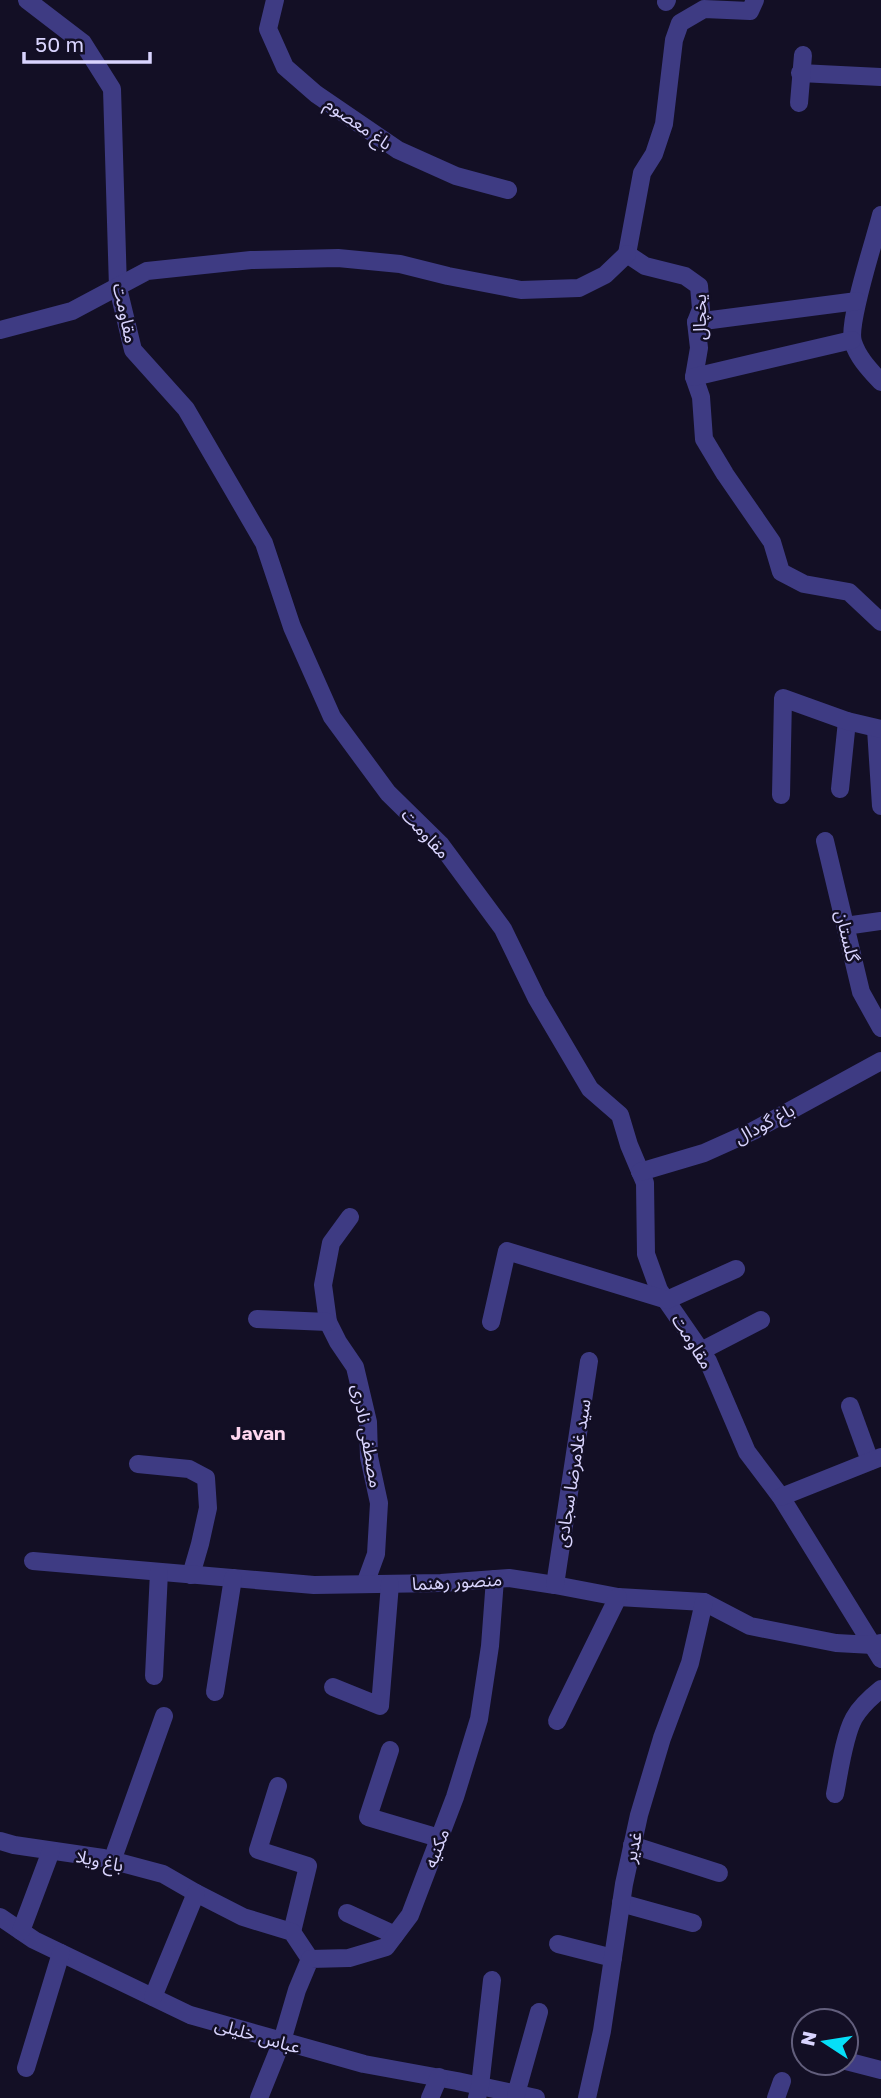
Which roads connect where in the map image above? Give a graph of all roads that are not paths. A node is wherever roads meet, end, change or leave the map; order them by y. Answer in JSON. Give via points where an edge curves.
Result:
{"nodes":[{"id":1,"x":27,"y":0,"type":"edge"},
{"id":2,"x":275,"y":0,"type":"edge"},
{"id":3,"x":755,"y":0,"type":"edge"},
{"id":4,"x":881,"y":77,"type":"edge"},
{"id":5,"x":799,"y":103,"type":"dead end"},
{"id":6,"x":508,"y":190,"type":"dead end"},
{"id":7,"x":881,"y":215,"type":"edge"},
{"id":8,"x":627,"y":254,"type":"junction"},
{"id":9,"x":118,"y":288,"type":"junction"},
{"id":10,"x":857,"y":300,"type":"junction"},
{"id":11,"x":696,"y":322,"type":"junction"},
{"id":12,"x":0,"y":330,"type":"edge"},
{"id":13,"x":852,"y":340,"type":"junction"},
{"id":14,"x":694,"y":377,"type":"junction"},
{"id":15,"x":881,"y":382,"type":"edge"},
{"id":16,"x":881,"y":622,"type":"edge"},
{"id":17,"x":847,"y":721,"type":"junction"},
{"id":18,"x":879,"y":729,"type":"edge"},
{"id":19,"x":840,"y":789,"type":"dead end"},
{"id":20,"x":780,"y":794,"type":"dead end"},
{"id":21,"x":881,"y":806,"type":"edge"},
{"id":22,"x":825,"y":841,"type":"dead end"},
{"id":23,"x":881,"y":921,"type":"edge"},
{"id":24,"x":845,"y":926,"type":"junction"},
{"id":25,"x":881,"y":1028,"type":"edge"},
{"id":26,"x":881,"y":1061,"type":"edge"},
{"id":27,"x":640,"y":1172,"type":"junction"},
{"id":28,"x":350,"y":1217,"type":"dead end"},
{"id":29,"x":736,"y":1269,"type":"dead end"},
{"id":30,"x":667,"y":1300,"type":"junction"},
{"id":31,"x":257,"y":1319,"type":"dead end"},
{"id":32,"x":761,"y":1320,"type":"dead end"},
{"id":33,"x":328,"y":1322,"type":"junction"},
{"id":34,"x":491,"y":1322,"type":"dead end"},
{"id":35,"x":701,"y":1350,"type":"junction"},
{"id":36,"x":589,"y":1361,"type":"dead end"},
{"id":37,"x":850,"y":1406,"type":"dead end"},
{"id":38,"x":876,"y":1459,"type":"edge"},
{"id":39,"x":138,"y":1464,"type":"dead end"},
{"id":40,"x":781,"y":1497,"type":"junction"},
{"id":41,"x":33,"y":1561,"type":"dead end"},
{"id":42,"x":159,"y":1572,"type":"junction"},
{"id":43,"x":191,"y":1575,"type":"junction"},
{"id":44,"x":233,"y":1578,"type":"junction"},
{"id":45,"x":495,"y":1579,"type":"junction"},
{"id":46,"x":366,"y":1584,"type":"junction"},
{"id":47,"x":390,"y":1584,"type":"junction"},
{"id":48,"x":555,"y":1585,"type":"junction"},
{"id":49,"x":618,"y":1597,"type":"junction"},
{"id":50,"x":704,"y":1602,"type":"junction"},
{"id":51,"x":878,"y":1649,"type":"edge"},
{"id":52,"x":154,"y":1676,"type":"dead end"},
{"id":53,"x":333,"y":1687,"type":"dead end"},
{"id":54,"x":881,"y":1689,"type":"edge"},
{"id":55,"x":215,"y":1692,"type":"dead end"},
{"id":56,"x":163,"y":1716,"type":"dead end"},
{"id":57,"x":556,"y":1721,"type":"dead end"},
{"id":58,"x":390,"y":1750,"type":"dead end"},
{"id":59,"x":278,"y":1786,"type":"dead end"},
{"id":60,"x":835,"y":1794,"type":"dead end"},
{"id":61,"x":439,"y":1839,"type":"junction"},
{"id":62,"x":0,"y":1841,"type":"edge"},
{"id":63,"x":632,"y":1845,"type":"junction"},
{"id":64,"x":51,"y":1851,"type":"junction"},
{"id":65,"x":112,"y":1861,"type":"junction"},
{"id":66,"x":719,"y":1873,"type":"dead end"},
{"id":67,"x":196,"y":1894,"type":"junction"},
{"id":68,"x":621,"y":1903,"type":"junction"},
{"id":69,"x":347,"y":1913,"type":"dead end"},
{"id":70,"x":0,"y":1917,"type":"edge"},
{"id":71,"x":693,"y":1923,"type":"dead end"},
{"id":72,"x":20,"y":1931,"type":"junction"},
{"id":73,"x":292,"y":1932,"type":"junction"},
{"id":74,"x":395,"y":1935,"type":"junction"},
{"id":75,"x":558,"y":1944,"type":"dead end"},
{"id":76,"x":61,"y":1953,"type":"junction"},
{"id":77,"x":613,"y":1958,"type":"junction"},
{"id":78,"x":310,"y":1959,"type":"junction"},
{"id":79,"x":492,"y":1980,"type":"dead end"},
{"id":80,"x":153,"y":1997,"type":"junction"},
{"id":81,"x":539,"y":2011,"type":"dead end"},
{"id":82,"x":282,"y":2041,"type":"junction"},
{"id":83,"x":860,"y":2064,"type":"edge"},
{"id":84,"x":26,"y":2068,"type":"dead end"},
{"id":85,"x":881,"y":2070,"type":"edge"},
{"id":86,"x":439,"y":2077,"type":"junction"},
{"id":87,"x":479,"y":2092,"type":"edge"},
{"id":88,"x":516,"y":2094,"type":"junction"},
{"id":89,"x":259,"y":2098,"type":"edge"},
{"id":90,"x":430,"y":2098,"type":"edge"},
{"id":91,"x":536,"y":2098,"type":"edge"},
{"id":92,"x":587,"y":2098,"type":"edge"}],
"edges":[{"from":1,"to":9,"type":"street","name":"مقاومت","via":[[83,43],[112,89]]},
{"from":2,"to":6,"type":"street","name":"باغ معصوم","via":[[268,29],[285,67],[316,94],[398,150],[456,176]]},
{"from":3,"to":8,"type":"street","via":[[750,11],[704,9],[680,23],[664,124],[642,173]]},
{"from":4,"to":5,"type":"street","via":[[802,64]]},
{"from":7,"to":10,"type":"street"},
{"from":8,"to":9,"type":"street","via":[[605,275],[579,288],[521,290],[400,264],[338,258],[251,260],[147,271]]},
{"from":8,"to":11,"type":"street","name":"یخچال","via":[[645,266],[685,276],[699,286],[701,309]]},
{"from":9,"to":12,"type":"street","via":[[72,311]]},
{"from":9,"to":27,"type":"street","name":"مقاومت","via":[[133,350],[186,410],[264,542],[292,628],[332,717],[388,793],[440,845],[503,929],[537,999],[590,1089],[620,1115]]},
{"from":10,"to":11,"type":"street"},
{"from":10,"to":13,"type":"street"},
{"from":11,"to":14,"type":"street","name":"یخچال","via":[[699,348]]},
{"from":13,"to":14,"type":"street"},
{"from":13,"to":15,"type":"street"},
{"from":14,"to":16,"type":"street","name":"یخچال","via":[[701,397],[704,439],[772,542],[780,572],[804,584],[849,592]]},
{"from":17,"to":18,"type":"street"},
{"from":17,"to":19,"type":"street"},
{"from":17,"to":20,"type":"street","via":[[783,698]]},
{"from":18,"to":21,"type":"street"},
{"from":22,"to":24,"type":"street","name":"گلستان"},
{"from":23,"to":24,"type":"street"},
{"from":24,"to":25,"type":"street","name":"گلستان","via":[[861,992]]},
{"from":26,"to":27,"type":"street","name":"باغ گودال","via":[[753,1131],[704,1153]]},
{"from":27,"to":30,"type":"street","name":"مقاومت","via":[[645,1183],[646,1254]]},
{"from":28,"to":33,"type":"street","name":"مصطفی نادری","via":[[331,1242],[323,1285]]},
{"from":29,"to":30,"type":"street"},
{"from":30,"to":34,"type":"street","via":[[507,1251]]},
{"from":30,"to":35,"type":"street","name":"مقاومت"},
{"from":31,"to":33,"type":"street"},
{"from":32,"to":35,"type":"street"},
{"from":33,"to":46,"type":"street","name":"مصطفی نادری","via":[[355,1367],[368,1422],[369,1457],[379,1503],[376,1554]]},
{"from":35,"to":40,"type":"street","name":"مقاومت","via":[[747,1452]]},
{"from":36,"to":48,"type":"street","name":"سید غلامرضا سجادی"},
{"from":37,"to":38,"type":"street"},
{"from":38,"to":40,"type":"street"},
{"from":39,"to":43,"type":"street","via":[[189,1469],[206,1478],[208,1508]]},
{"from":40,"to":51,"type":"street","name":"مقاومت"},
{"from":41,"to":42,"type":"street","name":"منصور رهنما"},
{"from":42,"to":43,"type":"street","name":"منصور رهنما"},
{"from":42,"to":52,"type":"street"},
{"from":43,"to":44,"type":"street","name":"منصور رهنما"},
{"from":44,"to":46,"type":"street","name":"منصور رهنما"},
{"from":44,"to":55,"type":"street"},
{"from":45,"to":47,"type":"street","name":"منصور رهنما"},
{"from":45,"to":48,"type":"street","name":"منصور رهنما"},
{"from":45,"to":61,"type":"street","name":"مکنیه","via":[[491,1646],[479,1719]]},
{"from":46,"to":47,"type":"street","name":"منصور رهنما"},
{"from":47,"to":53,"type":"street","via":[[380,1706]]},
{"from":48,"to":49,"type":"street","name":"منصور رهنما"},
{"from":49,"to":50,"type":"street","name":"منصور رهنما"},
{"from":49,"to":57,"type":"street"},
{"from":50,"to":51,"type":"street","name":"منصور رهنما","via":[[750,1626]]},
{"from":50,"to":63,"type":"street","name":"غدیر","via":[[690,1664],[662,1738]]},
{"from":54,"to":60,"type":"street","via":[[854,1719]]},
{"from":56,"to":65,"type":"street"},
{"from":58,"to":61,"type":"street","via":[[368,1817]]},
{"from":59,"to":73,"type":"street","via":[[258,1850],[308,1866]]},
{"from":61,"to":74,"type":"street","name":"مکنیه","via":[[410,1915]]},
{"from":62,"to":64,"type":"street","name":"باغ ویلا"},
{"from":63,"to":66,"type":"street"},
{"from":63,"to":68,"type":"street","name":"غدیر"},
{"from":64,"to":65,"type":"street","name":"باغ ویلا"},
{"from":64,"to":72,"type":"street"},
{"from":65,"to":67,"type":"street","name":"باغ ویلا","via":[[163,1874]]},
{"from":67,"to":73,"type":"street","name":"باغ ویلا","via":[[243,1917]]},
{"from":67,"to":80,"type":"street"},
{"from":68,"to":71,"type":"street"},
{"from":68,"to":77,"type":"street","name":"غدیر"},
{"from":69,"to":74,"type":"street"},
{"from":70,"to":72,"type":"street","name":"عباس خلیلی"},
{"from":72,"to":76,"type":"street","name":"عباس خلیلی"},
{"from":73,"to":78,"type":"street"},
{"from":74,"to":78,"type":"street","name":"مکنیه","via":[[386,1947],[349,1958]]},
{"from":75,"to":77,"type":"street"},
{"from":76,"to":80,"type":"street","name":"عباس خلیلی"},
{"from":76,"to":84,"type":"street"},
{"from":77,"to":92,"type":"street","name":"غدیر"},
{"from":78,"to":82,"type":"street"},
{"from":79,"to":87,"type":"street"},
{"from":80,"to":82,"type":"street","name":"عباس خلیلی","via":[[190,2015]]},
{"from":81,"to":88,"type":"street"},
{"from":82,"to":86,"type":"street","name":"عباس خلیلی","via":[[364,2064]]},
{"from":82,"to":89,"type":"street"},
{"from":83,"to":85,"type":"street"},
{"from":86,"to":87,"type":"street","name":"عباس خلیلی"},
{"from":86,"to":90,"type":"street"},
{"from":87,"to":88,"type":"street","name":"عباس خلیلی"},
{"from":88,"to":91,"type":"street","name":"عباس خلیلی"}]}
